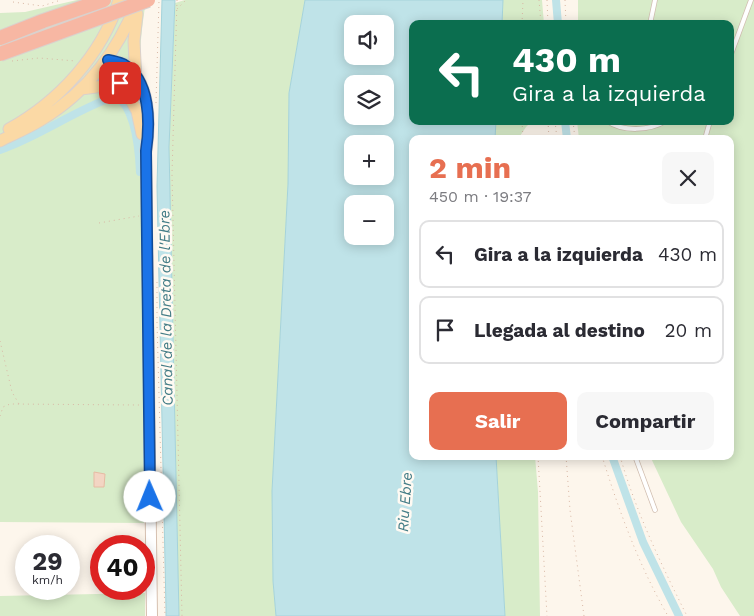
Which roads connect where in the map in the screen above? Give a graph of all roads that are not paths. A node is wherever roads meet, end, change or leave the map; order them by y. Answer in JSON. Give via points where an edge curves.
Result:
{"nodes":[{"id":1,"x":104,"y":0,"type":"edge"},
{"id":2,"x":119,"y":0,"type":"edge"},
{"id":3,"x":139,"y":0,"type":"edge"},
{"id":4,"x":148,"y":0,"type":"edge"},
{"id":5,"x":655,"y":0,"type":"edge"},
{"id":6,"x":751,"y":0,"type":"edge"},
{"id":7,"x":651,"y":20,"type":"edge"},
{"id":8,"x":0,"y":38,"type":"edge"},
{"id":9,"x":734,"y":46,"type":"edge"},
{"id":10,"x":6,"y":57,"type":"edge"},
{"id":11,"x":108,"y":60,"type":"junction"},
{"id":12,"x":136,"y":78,"type":"junction"},
{"id":13,"x":120,"y":83,"type":"junction"},
{"id":14,"x":81,"y":89,"type":"junction"},
{"id":15,"x":129,"y":96,"type":"junction"},
{"id":16,"x":613,"y":125,"type":"edge"},
{"id":17,"x":659,"y":125,"type":"edge"},
{"id":18,"x":0,"y":138,"type":"edge"},
{"id":19,"x":146,"y":151,"type":"junction"},
{"id":20,"x":636,"y":460,"type":"edge"},
{"id":21,"x":655,"y":510,"type":"dead end"},
{"id":22,"x":152,"y":616,"type":"edge"}],
"edges":[{"from":1,"to":8,"type":"highway","bridge":true},
{"from":2,"to":18,"type":"main road","via":[[105,32],[66,86]]},
{"from":3,"to":11,"type":"main road"},
{"from":3,"to":12,"type":"main road","via":[[134,41]]},
{"from":4,"to":10,"type":"highway","bridge":true},
{"from":5,"to":7,"type":"lane"},
{"from":6,"to":9,"type":"lane"},
{"from":11,"to":12,"type":"main road","via":[[124,65]]},
{"from":11,"to":13,"type":"main road"},
{"from":11,"to":14,"type":"main road"},
{"from":12,"to":13,"type":"main road","via":[[130,88]]},
{"from":12,"to":19,"type":"main road","via":[[147,110]]},
{"from":13,"to":15,"type":"main road"},
{"from":14,"to":15,"type":"main road","via":[[111,85],[124,90]]},
{"from":14,"to":18,"type":"main road","via":[[41,120]]},
{"from":15,"to":19,"type":"main road","via":[[137,111]]},
{"from":16,"to":17,"type":"lane","via":[[632,128]]},
{"from":19,"to":22,"type":"street"},
{"from":20,"to":21,"type":"lane"}]}
